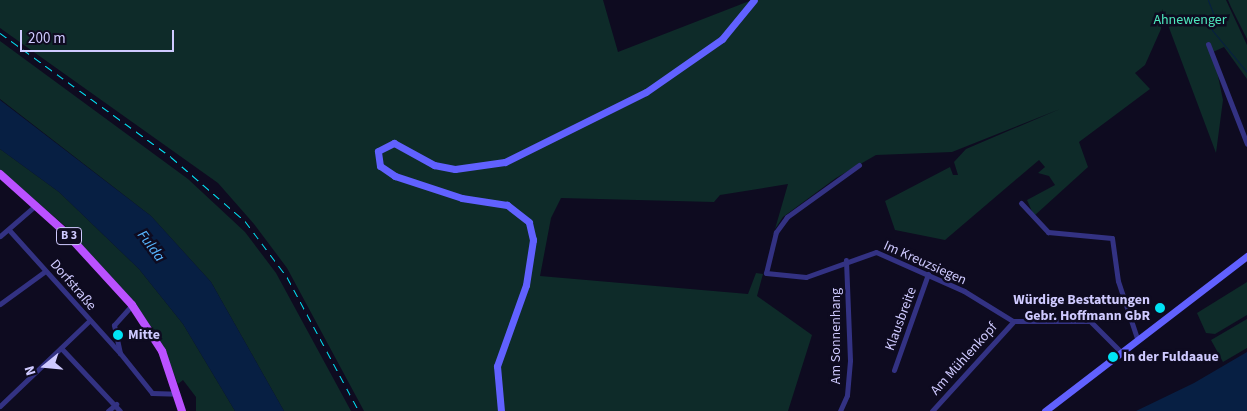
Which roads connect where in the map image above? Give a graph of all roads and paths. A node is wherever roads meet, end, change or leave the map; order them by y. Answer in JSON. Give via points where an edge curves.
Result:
{"nodes":[{"id":1,"x":754,"y":0,"type":"edge"},
{"id":2,"x":1208,"y":44,"type":"dead end"},
{"id":3,"x":1247,"y":144,"type":"edge"},
{"id":4,"x":859,"y":165,"type":"dead end"},
{"id":5,"x":0,"y":174,"type":"edge"},
{"id":6,"x":1022,"y":203,"type":"dead end"},
{"id":7,"x":36,"y":205,"type":"junction"},
{"id":8,"x":10,"y":231,"type":"junction"},
{"id":9,"x":0,"y":236,"type":"edge"},
{"id":10,"x":1247,"y":256,"type":"edge"},
{"id":11,"x":846,"y":260,"type":"junction"},
{"id":12,"x":44,"y":272,"type":"junction"},
{"id":13,"x":928,"y":274,"type":"junction"},
{"id":14,"x":0,"y":304,"type":"edge"},
{"id":15,"x":132,"y":305,"type":"junction"},
{"id":16,"x":89,"y":321,"type":"junction"},
{"id":17,"x":1013,"y":322,"type":"junction"},
{"id":18,"x":1136,"y":338,"type":"junction"},
{"id":19,"x":61,"y":348,"type":"junction"},
{"id":20,"x":1119,"y":350,"type":"junction"},
{"id":21,"x":120,"y":353,"type":"junction"},
{"id":22,"x":894,"y":370,"type":"dead end"},
{"id":23,"x":176,"y":394,"type":"junction"},
{"id":24,"x":116,"y":404,"type":"junction"},
{"id":25,"x":0,"y":407,"type":"edge"},
{"id":26,"x":3,"y":411,"type":"edge"},
{"id":27,"x":108,"y":411,"type":"edge"},
{"id":28,"x":120,"y":411,"type":"edge"},
{"id":29,"x":182,"y":411,"type":"edge"},
{"id":30,"x":501,"y":411,"type":"edge"},
{"id":31,"x":840,"y":411,"type":"edge"},
{"id":32,"x":932,"y":411,"type":"edge"},
{"id":33,"x":1045,"y":411,"type":"edge"}],
"edges":[{"from":1,"to":30,"type":"street","via":[[722,38],[646,92],[505,162],[455,169],[429,163],[394,142],[379,149],[378,163],[395,176],[462,198],[507,205],[529,222],[533,240],[526,285],[497,366]]},
{"from":2,"to":3,"type":"street"},
{"from":4,"to":11,"type":"street","name":"Im Kreuzsiegen","via":[[787,217],[776,232],[766,272],[806,276]]},
{"from":5,"to":7,"type":"main road","number":"B 3"},
{"from":6,"to":18,"type":"street","via":[[1048,232],[1113,239],[1118,281]]},
{"from":7,"to":8,"type":"street"},
{"from":7,"to":15,"type":"main road","number":"B 3"},
{"from":8,"to":9,"type":"street"},
{"from":8,"to":12,"type":"street","name":"Dorfstraße"},
{"from":10,"to":18,"type":"street"},
{"from":11,"to":13,"type":"street","name":"Im Kreuzsiegen","via":[[876,252]]},
{"from":11,"to":31,"type":"street","name":"Am Sonnenhang","via":[[850,360],[847,395]]},
{"from":12,"to":14,"type":"street"},
{"from":12,"to":16,"type":"street","name":"Dorfstraße"},
{"from":13,"to":17,"type":"street","name":"Im Kreuzsiegen"},
{"from":13,"to":22,"type":"street","name":"Klausbreite"},
{"from":15,"to":21,"type":"street","name":"Dorfstraße","via":[[114,325]]},
{"from":15,"to":23,"type":"main road","number":"B 3","via":[[160,347]]},
{"from":16,"to":19,"type":"street"},
{"from":16,"to":21,"type":"street","name":"Dorfstraße"},
{"from":17,"to":20,"type":"street","via":[[1090,321]]},
{"from":17,"to":32,"type":"street","name":"Am Mühlenkopf"},
{"from":18,"to":20,"type":"street"},
{"from":19,"to":24,"type":"street"},
{"from":19,"to":25,"type":"street"},
{"from":20,"to":33,"type":"street"},
{"from":21,"to":23,"type":"street","name":"Dorfstraße","via":[[152,393]]},
{"from":23,"to":29,"type":"main road","number":"B 3"},
{"from":24,"to":27,"type":"street"},
{"from":24,"to":28,"type":"street"},
{"from":25,"to":26,"type":"street"}]}
